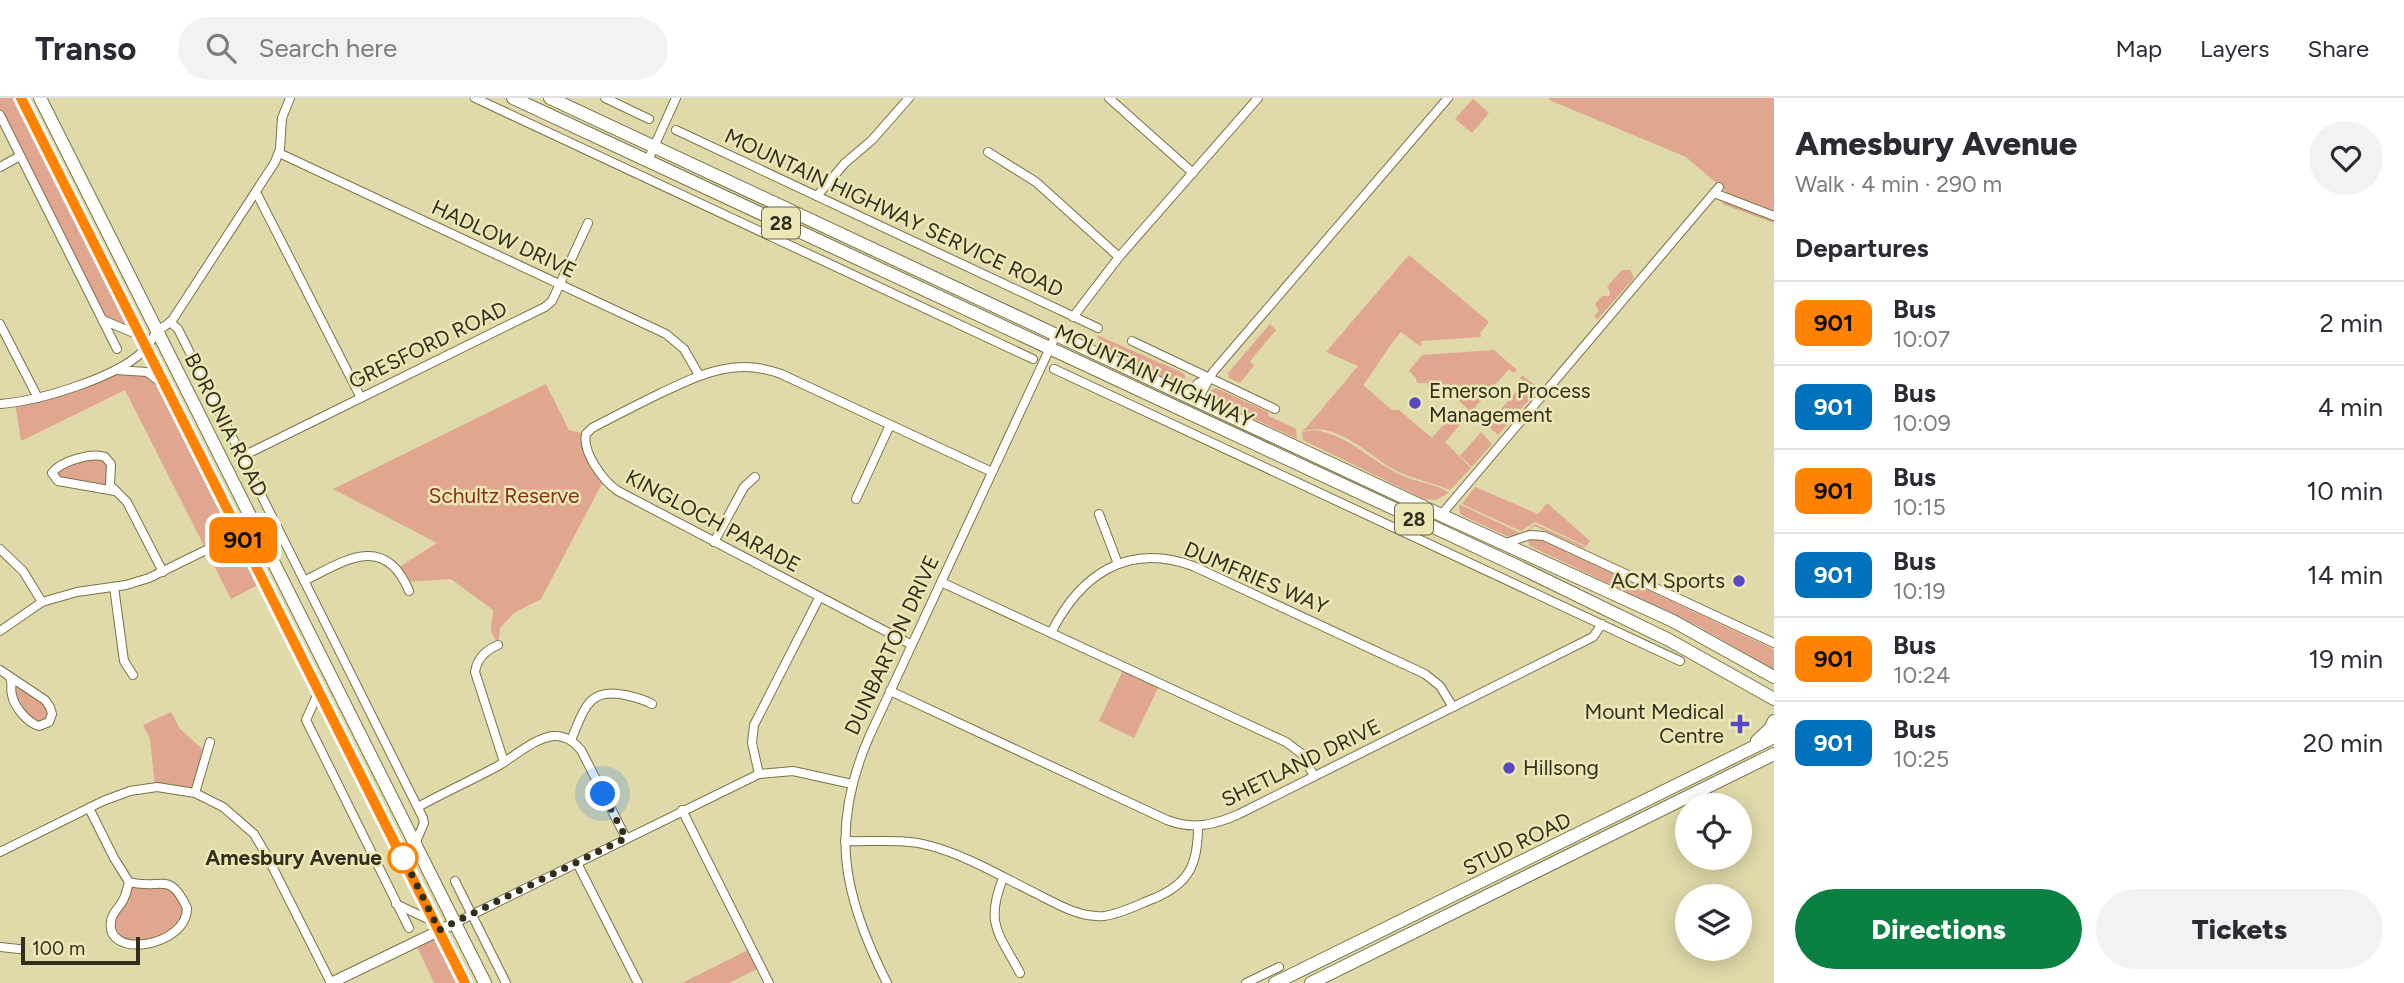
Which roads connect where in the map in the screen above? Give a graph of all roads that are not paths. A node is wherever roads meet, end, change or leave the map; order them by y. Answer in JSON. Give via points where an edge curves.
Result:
{"nodes":[{"id":1,"x":21,"y":98,"type":"edge"},
{"id":2,"x":40,"y":98,"type":"edge"},
{"id":3,"x":290,"y":98,"type":"edge"},
{"id":4,"x":475,"y":98,"type":"edge"},
{"id":5,"x":513,"y":98,"type":"edge"},
{"id":6,"x":550,"y":98,"type":"edge"},
{"id":7,"x":605,"y":98,"type":"edge"},
{"id":8,"x":676,"y":98,"type":"edge"},
{"id":9,"x":909,"y":98,"type":"edge"},
{"id":10,"x":1109,"y":98,"type":"edge"},
{"id":11,"x":1258,"y":98,"type":"edge"},
{"id":12,"x":1448,"y":98,"type":"edge"},
{"id":13,"x":0,"y":115,"type":"edge"},
{"id":14,"x":649,"y":119,"type":"dead end"},
{"id":15,"x":676,"y":130,"type":"dead end"},
{"id":16,"x":654,"y":147,"type":"junction"},
{"id":17,"x":988,"y":152,"type":"dead end"},
{"id":18,"x":279,"y":153,"type":"junction"},
{"id":19,"x":20,"y":156,"type":"junction"},
{"id":20,"x":648,"y":160,"type":"junction"},
{"id":21,"x":0,"y":167,"type":"edge"},
{"id":22,"x":1194,"y":173,"type":"junction"},
{"id":23,"x":256,"y":192,"type":"junction"},
{"id":24,"x":817,"y":196,"type":"junction"},
{"id":25,"x":1774,"y":216,"type":"edge"},
{"id":26,"x":588,"y":223,"type":"dead end"},
{"id":27,"x":1119,"y":257,"type":"junction"},
{"id":28,"x":559,"y":284,"type":"junction"},
{"id":29,"x":952,"y":285,"type":"junction"},
{"id":30,"x":962,"y":307,"type":"junction"},
{"id":31,"x":1073,"y":317,"type":"junction"},
{"id":32,"x":103,"y":320,"type":"junction"},
{"id":33,"x":170,"y":322,"type":"junction"},
{"id":34,"x":0,"y":324,"type":"edge"},
{"id":35,"x":1003,"y":326,"type":"junction"},
{"id":36,"x":1098,"y":328,"type":"dead end"},
{"id":37,"x":157,"y":332,"type":"junction"},
{"id":38,"x":980,"y":334,"type":"junction"},
{"id":39,"x":141,"y":335,"type":"junction"},
{"id":40,"x":1056,"y":335,"type":"junction"},
{"id":41,"x":1132,"y":341,"type":"dead end"},
{"id":42,"x":147,"y":348,"type":"junction"},
{"id":43,"x":1050,"y":348,"type":"junction"},
{"id":44,"x":117,"y":349,"type":"dead end"},
{"id":45,"x":1033,"y":359,"type":"dead end"},
{"id":46,"x":1054,"y":369,"type":"dead end"},
{"id":47,"x":112,"y":370,"type":"junction"},
{"id":48,"x":699,"y":375,"type":"junction"},
{"id":49,"x":1208,"y":379,"type":"junction"},
{"id":50,"x":168,"y":391,"type":"junction"},
{"id":51,"x":1193,"y":397,"type":"junction"},
{"id":52,"x":38,"y":398,"type":"junction"},
{"id":53,"x":361,"y":398,"type":"junction"},
{"id":54,"x":0,"y":404,"type":"edge"},
{"id":55,"x":1275,"y":409,"type":"dead end"},
{"id":56,"x":1186,"y":412,"type":"junction"},
{"id":57,"x":890,"y":425,"type":"junction"},
{"id":58,"x":241,"y":457,"type":"junction"},
{"id":59,"x":992,"y":472,"type":"junction"},
{"id":60,"x":755,"y":477,"type":"dead end"},
{"id":61,"x":115,"y":491,"type":"junction"},
{"id":62,"x":856,"y":499,"type":"dead end"},
{"id":63,"x":1099,"y":514,"type":"dead end"},
{"id":64,"x":1441,"y":515,"type":"junction"},
{"id":65,"x":255,"y":526,"type":"junction"},
{"id":66,"x":1435,"y":528,"type":"junction"},
{"id":67,"x":240,"y":534,"type":"junction"},
{"id":68,"x":714,"y":542,"type":"junction"},
{"id":69,"x":1503,"y":544,"type":"junction"},
{"id":70,"x":0,"y":549,"type":"edge"},
{"id":71,"x":1118,"y":564,"type":"junction"},
{"id":72,"x":163,"y":572,"type":"junction"},
{"id":73,"x":304,"y":581,"type":"junction"},
{"id":74,"x":941,"y":582,"type":"junction"},
{"id":75,"x":114,"y":587,"type":"junction"},
{"id":76,"x":409,"y":591,"type":"dead end"},
{"id":77,"x":819,"y":597,"type":"junction"},
{"id":78,"x":42,"y":603,"type":"junction"},
{"id":79,"x":1673,"y":621,"type":"junction"},
{"id":80,"x":1602,"y":624,"type":"junction"},
{"id":81,"x":0,"y":631,"type":"edge"},
{"id":82,"x":1051,"y":633,"type":"junction"},
{"id":83,"x":1774,"y":642,"type":"edge"},
{"id":84,"x":498,"y":645,"type":"dead end"},
{"id":85,"x":912,"y":645,"type":"junction"},
{"id":86,"x":1680,"y":661,"type":"dead end"},
{"id":87,"x":1707,"y":661,"type":"junction"},
{"id":88,"x":0,"y":670,"type":"edge"},
{"id":89,"x":133,"y":676,"type":"dead end"},
{"id":90,"x":10,"y":677,"type":"junction"},
{"id":91,"x":1774,"y":677,"type":"edge"},
{"id":92,"x":319,"y":691,"type":"junction"},
{"id":93,"x":890,"y":691,"type":"junction"},
{"id":94,"x":1771,"y":697,"type":"edge"},
{"id":95,"x":652,"y":704,"type":"dead end"},
{"id":96,"x":1452,"y":707,"type":"junction"},
{"id":97,"x":1774,"y":710,"type":"edge"},
{"id":98,"x":1774,"y":721,"type":"edge"},
{"id":99,"x":1774,"y":737,"type":"edge"},
{"id":100,"x":571,"y":740,"type":"junction"},
{"id":101,"x":211,"y":742,"type":"dead end"},
{"id":102,"x":1746,"y":751,"type":"junction"},
{"id":103,"x":1774,"y":754,"type":"edge"},
{"id":104,"x":504,"y":762,"type":"junction"},
{"id":105,"x":759,"y":774,"type":"junction"},
{"id":106,"x":1697,"y":775,"type":"junction"},
{"id":107,"x":1314,"y":776,"type":"junction"},
{"id":108,"x":1722,"y":779,"type":"junction"},
{"id":109,"x":852,"y":784,"type":"junction"},
{"id":110,"x":195,"y":793,"type":"junction"},
{"id":111,"x":418,"y":807,"type":"junction"},
{"id":112,"x":89,"y":808,"type":"junction"},
{"id":113,"x":682,"y":810,"type":"junction"},
{"id":114,"x":1198,"y":826,"type":"junction"},
{"id":115,"x":626,"y":838,"type":"junction"},
{"id":116,"x":1600,"y":840,"type":"junction"},
{"id":117,"x":845,"y":841,"type":"junction"},
{"id":118,"x":415,"y":844,"type":"junction"},
{"id":119,"x":1549,"y":849,"type":"junction"},
{"id":120,"x":0,"y":852,"type":"edge"},
{"id":121,"x":578,"y":863,"type":"junction"},
{"id":122,"x":1003,"y":878,"type":"junction"},
{"id":123,"x":455,"y":881,"type":"dead end"},
{"id":124,"x":129,"y":882,"type":"junction"},
{"id":125,"x":396,"y":904,"type":"junction"},
{"id":126,"x":472,"y":915,"type":"junction"},
{"id":127,"x":455,"y":923,"type":"junction"},
{"id":128,"x":437,"y":926,"type":"junction"},
{"id":129,"x":409,"y":928,"type":"dead end"},
{"id":130,"x":1380,"y":933,"type":"junction"},
{"id":131,"x":1387,"y":946,"type":"junction"},
{"id":132,"x":0,"y":947,"type":"edge"},
{"id":133,"x":19,"y":948,"type":"dead end"},
{"id":134,"x":1341,"y":952,"type":"junction"},
{"id":135,"x":1348,"y":965,"type":"junction"},
{"id":136,"x":1020,"y":973,"type":"dead end"},
{"id":137,"x":1279,"y":977,"type":"edge"},
{"id":138,"x":353,"y":978,"type":"edge"},
{"id":139,"x":331,"y":983,"type":"edge"},
{"id":140,"x":465,"y":983,"type":"edge"},
{"id":141,"x":485,"y":983,"type":"edge"},
{"id":142,"x":506,"y":983,"type":"edge"},
{"id":143,"x":638,"y":983,"type":"edge"},
{"id":144,"x":769,"y":983,"type":"edge"},
{"id":145,"x":887,"y":983,"type":"edge"},
{"id":146,"x":1246,"y":983,"type":"edge"},
{"id":147,"x":1311,"y":983,"type":"edge"}],
"edges":[{"from":1,"to":39,"type":"main road","name":"BORONIA ROAD"},
{"from":2,"to":37,"type":"main road","name":"BORONIA ROAD"},
{"from":3,"to":18,"type":"street","via":[[281,121]]},
{"from":4,"to":38,"type":"street"},
{"from":5,"to":20,"type":"main road","name":"MOUNTAIN HIGHWAY","number":"28"},
{"from":6,"to":16,"type":"main road","name":"MOUNTAIN HIGHWAY","number":"28"},
{"from":7,"to":14,"type":"street"},
{"from":8,"to":16,"type":"street"},
{"from":9,"to":24,"type":"street"},
{"from":10,"to":22,"type":"street"},
{"from":11,"to":22,"type":"street"},
{"from":12,"to":49,"type":"street"},
{"from":13,"to":19,"type":"street"},
{"from":15,"to":24,"type":"street","name":"MOUNTAIN HIGHWAY SERVICE ROAD"},
{"from":16,"to":20,"type":"street"},
{"from":16,"to":29,"type":"main road","name":"MOUNTAIN HIGHWAY","number":"28"},
{"from":17,"to":27,"type":"street","via":[[1035,182]]},
{"from":18,"to":23,"type":"street"},
{"from":18,"to":28,"type":"street","name":"HADLOW DRIVE"},
{"from":19,"to":21,"type":"street"},
{"from":19,"to":32,"type":"street"},
{"from":20,"to":30,"type":"main road","name":"MOUNTAIN HIGHWAY","number":"28"},
{"from":22,"to":27,"type":"street"},
{"from":23,"to":33,"type":"street"},
{"from":23,"to":53,"type":"street"},
{"from":24,"to":31,"type":"street","name":"MOUNTAIN HIGHWAY SERVICE ROAD"},
{"from":25,"to":64,"type":"street","via":[[1717,190]]},
{"from":26,"to":28,"type":"street","name":"GRESFORD ROAD"},
{"from":27,"to":31,"type":"street"},
{"from":28,"to":48,"type":"street","name":"HADLOW DRIVE","via":[[666,334],[684,349]]},
{"from":28,"to":53,"type":"street","name":"GRESFORD ROAD","via":[[545,307]]},
{"from":29,"to":30,"type":"main road","via":[[951,294]]},
{"from":29,"to":40,"type":"main road","name":"MOUNTAIN HIGHWAY","number":"28"},
{"from":30,"to":35,"type":"main road","name":"MOUNTAIN HIGHWAY","number":"28"},
{"from":31,"to":36,"type":"street","name":"MOUNTAIN HIGHWAY SERVICE ROAD"},
{"from":32,"to":39,"type":"street"},
{"from":32,"to":44,"type":"street"},
{"from":33,"to":37,"type":"street"},
{"from":33,"to":58,"type":"street","name":"BORONIA ROAD","via":[[178,329]]},
{"from":34,"to":52,"type":"street"},
{"from":35,"to":38,"type":"street"},
{"from":35,"to":43,"type":"main road","name":"MOUNTAIN HIGHWAY","number":"28"},
{"from":37,"to":42,"type":"street"},
{"from":37,"to":65,"type":"main road","name":"BORONIA ROAD"},
{"from":38,"to":45,"type":"street"},
{"from":39,"to":42,"type":"main road","name":"BORONIA ROAD"},
{"from":40,"to":43,"type":"street","name":"DUNBARTON DRIVE"},
{"from":40,"to":51,"type":"main road","name":"MOUNTAIN HIGHWAY","number":"28"},
{"from":41,"to":49,"type":"street"},
{"from":42,"to":47,"type":"street"},
{"from":42,"to":50,"type":"main road","name":"BORONIA ROAD"},
{"from":43,"to":56,"type":"main road","name":"MOUNTAIN HIGHWAY","number":"28"},
{"from":43,"to":59,"type":"street","name":"DUNBARTON DRIVE"},
{"from":46,"to":80,"type":"street"},
{"from":47,"to":50,"type":"street","via":[[150,374]]},
{"from":47,"to":52,"type":"street"},
{"from":48,"to":57,"type":"street","name":"KINGLOCH PARADE","via":[[730,366],[767,369]]},
{"from":48,"to":68,"type":"street","name":"KINGLOCH PARADE","via":[[592,428],[585,442],[610,486]]},
{"from":49,"to":51,"type":"street","via":[[1198,383]]},
{"from":49,"to":55,"type":"street"},
{"from":50,"to":67,"type":"main road","name":"BORONIA ROAD"},
{"from":51,"to":56,"type":"main road"},
{"from":51,"to":64,"type":"main road","name":"MOUNTAIN HIGHWAY","number":"28"},
{"from":52,"to":54,"type":"street"},
{"from":53,"to":58,"type":"street","name":"GRESFORD ROAD"},
{"from":56,"to":66,"type":"main road","name":"MOUNTAIN HIGHWAY","number":"28"},
{"from":57,"to":59,"type":"street","name":"KINGLOCH PARADE"},
{"from":57,"to":62,"type":"street"},
{"from":58,"to":73,"type":"street","name":"BORONIA ROAD"},
{"from":59,"to":74,"type":"street","name":"DUNBARTON DRIVE"},
{"from":60,"to":68,"type":"street","via":[[744,486]]},
{"from":61,"to":61,"type":"street","via":[[58,481],[52,472],[101,456],[111,464],[110,482]]},
{"from":61,"to":72,"type":"street","via":[[127,502]]},
{"from":63,"to":71,"type":"street"},
{"from":64,"to":66,"type":"main road"},
{"from":64,"to":69,"type":"main road","name":"MOUNTAIN HIGHWAY","number":"28"},
{"from":65,"to":67,"type":"street"},
{"from":65,"to":118,"type":"main road","name":"BORONIA ROAD"},
{"from":66,"to":87,"type":"main road","name":"MOUNTAIN HIGHWAY","number":"28"},
{"from":67,"to":72,"type":"street"},
{"from":67,"to":92,"type":"main road","name":"BORONIA ROAD"},
{"from":68,"to":77,"type":"street","name":"KINGLOCH PARADE"},
{"from":69,"to":79,"type":"main road","name":"MOUNTAIN HIGHWAY","number":"28"},
{"from":69,"to":83,"type":"street","via":[[1530,535],[1544,536]]},
{"from":70,"to":78,"type":"street","via":[[23,570]]},
{"from":71,"to":82,"type":"street","name":"DUMFRIES WAY","via":[[1075,594]]},
{"from":71,"to":96,"type":"street","name":"DUMFRIES WAY","via":[[1159,558],[1193,566],[1426,674],[1440,686]]},
{"from":72,"to":75,"type":"street"},
{"from":73,"to":76,"type":"street","via":[[352,558],[370,555],[393,565]]},
{"from":73,"to":111,"type":"street","name":"BORONIA ROAD"},
{"from":74,"to":82,"type":"street"},
{"from":74,"to":85,"type":"street","name":"DUNBARTON DRIVE"},
{"from":75,"to":78,"type":"street"},
{"from":75,"to":89,"type":"street","via":[[124,662]]},
{"from":77,"to":85,"type":"street","name":"KINGLOCH PARADE"},
{"from":77,"to":105,"type":"street","via":[[756,719],[752,743]]},
{"from":78,"to":81,"type":"street"},
{"from":79,"to":87,"type":"main road","via":[[1704,647]]},
{"from":79,"to":91,"type":"main road","name":"MOUNTAIN HIGHWAY","number":"28"},
{"from":80,"to":86,"type":"street"},
{"from":80,"to":96,"type":"street","name":"SHETLAND DRIVE","via":[[1593,637]]},
{"from":82,"to":107,"type":"street","via":[[1291,745]]},
{"from":84,"to":104,"type":"street","via":[[486,652],[475,672]]},
{"from":85,"to":93,"type":"street","name":"DUNBARTON DRIVE"},
{"from":87,"to":94,"type":"main road","name":"MOUNTAIN HIGHWAY","number":"28"},
{"from":88,"to":90,"type":"street"},
{"from":90,"to":90,"type":"street","via":[[48,703],[52,710],[49,722],[39,726],[27,720],[12,697]]},
{"from":92,"to":125,"type":"street","via":[[306,720]]},
{"from":92,"to":128,"type":"main road","name":"BORONIA ROAD"},
{"from":93,"to":109,"type":"street","name":"DUNBARTON DRIVE"},
{"from":93,"to":114,"type":"street","name":"SHETLAND DRIVE","via":[[1167,820]]},
{"from":94,"to":97,"type":"main road"},
{"from":95,"to":100,"type":"street","via":[[640,697],[603,693],[587,705]]},
{"from":96,"to":107,"type":"street","name":"SHETLAND DRIVE"},
{"from":98,"to":102,"type":"main road"},
{"from":99,"to":102,"type":"main road","name":"STUD ROAD"},
{"from":100,"to":104,"type":"street","via":[[551,737]]},
{"from":100,"to":115,"type":"street","via":[[584,756]]},
{"from":101,"to":110,"type":"street"},
{"from":102,"to":106,"type":"main road","name":"STUD ROAD"},
{"from":103,"to":108,"type":"main road","name":"STUD ROAD"},
{"from":104,"to":111,"type":"street"},
{"from":105,"to":109,"type":"street","via":[[793,771]]},
{"from":105,"to":113,"type":"street"},
{"from":106,"to":108,"type":"main road","via":[[1713,774]]},
{"from":106,"to":119,"type":"main road","name":"STUD ROAD"},
{"from":107,"to":114,"type":"street","name":"SHETLAND DRIVE","via":[[1231,818]]},
{"from":108,"to":116,"type":"main road","name":"STUD ROAD"},
{"from":109,"to":117,"type":"street","name":"DUNBARTON DRIVE"},
{"from":110,"to":112,"type":"street","via":[[144,788]]},
{"from":110,"to":139,"type":"street","via":[[234,814],[254,834]]},
{"from":111,"to":118,"type":"street","name":"BORONIA ROAD","via":[[424,822]]},
{"from":112,"to":120,"type":"street"},
{"from":112,"to":124,"type":"street"},
{"from":113,"to":115,"type":"street"},
{"from":113,"to":144,"type":"street"},
{"from":114,"to":122,"type":"street","via":[[1196,858],[1182,881],[1164,894],[1116,913],[1078,913]]},
{"from":115,"to":121,"type":"street"},
{"from":116,"to":119,"type":"main road","via":[[1579,840]]},
{"from":116,"to":131,"type":"main road","name":"STUD ROAD"},
{"from":117,"to":122,"type":"street","via":[[930,846]]},
{"from":117,"to":145,"type":"street","name":"DUNBARTON DRIVE","via":[[856,914]]},
{"from":118,"to":127,"type":"main road","name":"BORONIA ROAD"},
{"from":119,"to":130,"type":"main road","name":"STUD ROAD"},
{"from":121,"to":126,"type":"street"},
{"from":121,"to":143,"type":"street"},
{"from":122,"to":136,"type":"street","via":[[994,917]]},
{"from":123,"to":126,"type":"street"},
{"from":124,"to":124,"type":"street","via":[[164,883],[177,889],[187,908],[181,926],[163,939],[129,946],[120,942],[111,923]]},
{"from":125,"to":128,"type":"street"},
{"from":125,"to":129,"type":"street"},
{"from":126,"to":127,"type":"street"},
{"from":126,"to":142,"type":"street"},
{"from":127,"to":128,"type":"street"},
{"from":127,"to":141,"type":"main road","name":"BORONIA ROAD"},
{"from":128,"to":138,"type":"street"},
{"from":128,"to":140,"type":"main road","name":"BORONIA ROAD"},
{"from":130,"to":131,"type":"main road"},
{"from":130,"to":134,"type":"main road","name":"STUD ROAD"},
{"from":131,"to":135,"type":"main road","name":"STUD ROAD"},
{"from":132,"to":133,"type":"street"},
{"from":134,"to":135,"type":"main road"},
{"from":134,"to":137,"type":"main road","name":"STUD ROAD"},
{"from":135,"to":147,"type":"main road","name":"STUD ROAD"},
{"from":137,"to":146,"type":"street"},
{"from":138,"to":139,"type":"street"}]}
